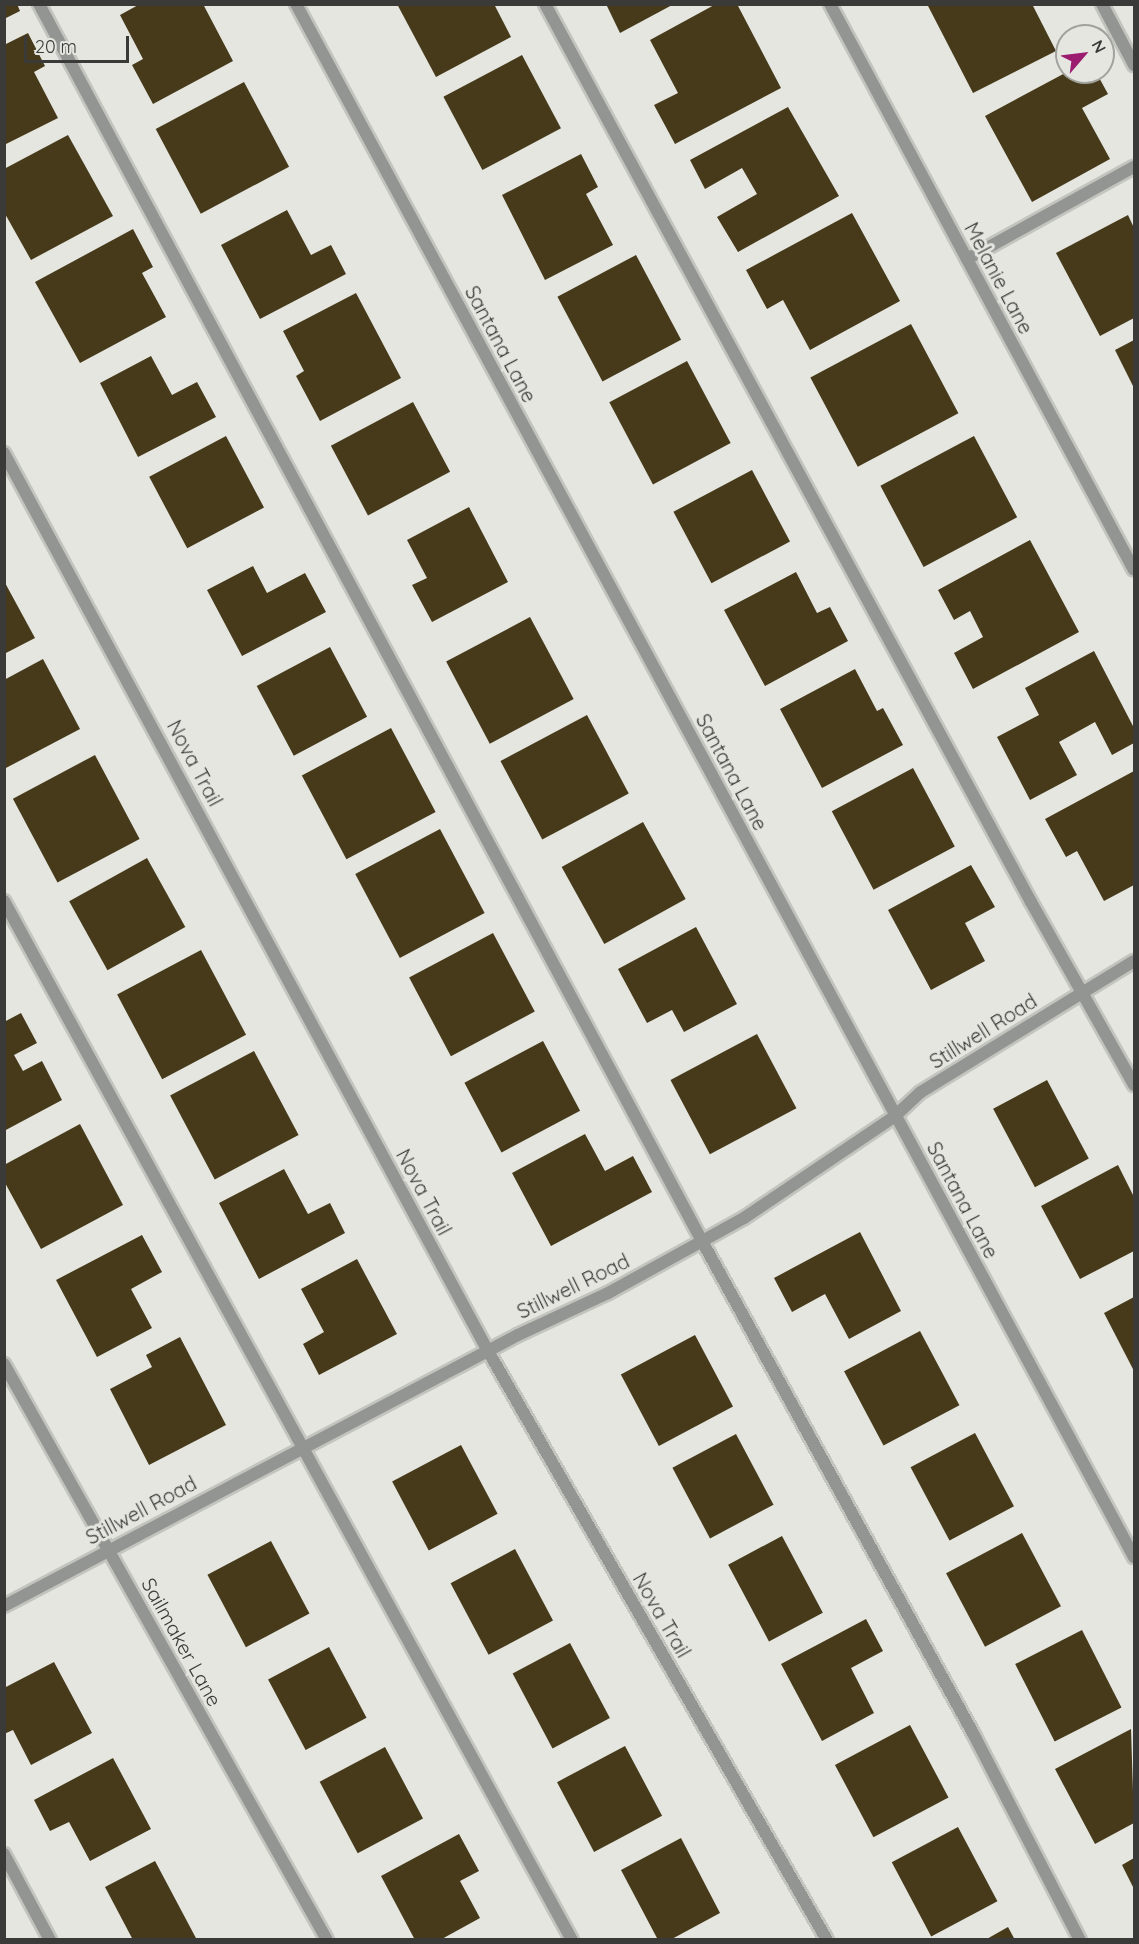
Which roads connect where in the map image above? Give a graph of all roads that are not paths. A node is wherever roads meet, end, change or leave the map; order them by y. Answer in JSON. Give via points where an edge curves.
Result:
{"nodes":[{"id":1,"x":39,"y":4,"type":"edge"},
{"id":2,"x":296,"y":4,"type":"edge"},
{"id":3,"x":545,"y":4,"type":"edge"},
{"id":4,"x":830,"y":4,"type":"edge"},
{"id":5,"x":1102,"y":4,"type":"edge"},
{"id":6,"x":1134,"y":65,"type":"edge"},
{"id":7,"x":1134,"y":167,"type":"edge"},
{"id":8,"x":967,"y":259,"type":"junction"},
{"id":9,"x":4,"y":453,"type":"edge"},
{"id":10,"x":1134,"y":570,"type":"edge"},
{"id":11,"x":4,"y":901,"type":"edge"},
{"id":12,"x":1134,"y":961,"type":"edge"},
{"id":13,"x":1083,"y":991,"type":"junction"},
{"id":14,"x":1134,"y":1085,"type":"edge"},
{"id":15,"x":895,"y":1116,"type":"junction"},
{"id":16,"x":702,"y":1241,"type":"junction"},
{"id":17,"x":488,"y":1351,"type":"junction"},
{"id":18,"x":4,"y":1364,"type":"edge"},
{"id":19,"x":302,"y":1449,"type":"junction"},
{"id":20,"x":107,"y":1550,"type":"junction"},
{"id":21,"x":1134,"y":1557,"type":"edge"},
{"id":22,"x":4,"y":1606,"type":"edge"},
{"id":23,"x":4,"y":1854,"type":"edge"},
{"id":24,"x":50,"y":1940,"type":"edge"},
{"id":25,"x":327,"y":1940,"type":"edge"},
{"id":26,"x":572,"y":1940,"type":"edge"},
{"id":27,"x":826,"y":1940,"type":"edge"},
{"id":28,"x":1080,"y":1940,"type":"edge"}],
"edges":[{"from":1,"to":16,"type":"street"},
{"from":2,"to":15,"type":"street","name":"Santana Lane"},
{"from":3,"to":13,"type":"street","via":[[1019,881]]},
{"from":4,"to":8,"type":"street","name":"Melanie Lane"},
{"from":5,"to":6,"type":"street"},
{"from":7,"to":8,"type":"street"},
{"from":8,"to":10,"type":"street","name":"Melanie Lane"},
{"from":9,"to":17,"type":"street","name":"Nova Trail"},
{"from":11,"to":19,"type":"street"},
{"from":12,"to":13,"type":"street","name":"Stillwell Road"},
{"from":13,"to":14,"type":"street"},
{"from":13,"to":15,"type":"street","name":"Stillwell Road","via":[[921,1092]]},
{"from":15,"to":16,"type":"street","name":"Stillwell Road","via":[[744,1218]]},
{"from":15,"to":21,"type":"street","name":"Santana Lane"},
{"from":16,"to":17,"type":"street","name":"Stillwell Road","via":[[608,1293]]},
{"from":16,"to":28,"type":"street","via":[[974,1735]]},
{"from":17,"to":19,"type":"street","name":"Stillwell Road"},
{"from":17,"to":27,"type":"street","name":"Nova Trail"},
{"from":18,"to":20,"type":"street","name":"Sailmaker Lane"},
{"from":19,"to":20,"type":"street","name":"Stillwell Road"},
{"from":19,"to":26,"type":"street"},
{"from":20,"to":22,"type":"street","name":"Stillwell Road"},
{"from":20,"to":25,"type":"street","name":"Sailmaker Lane"},
{"from":23,"to":24,"type":"street"}]}
